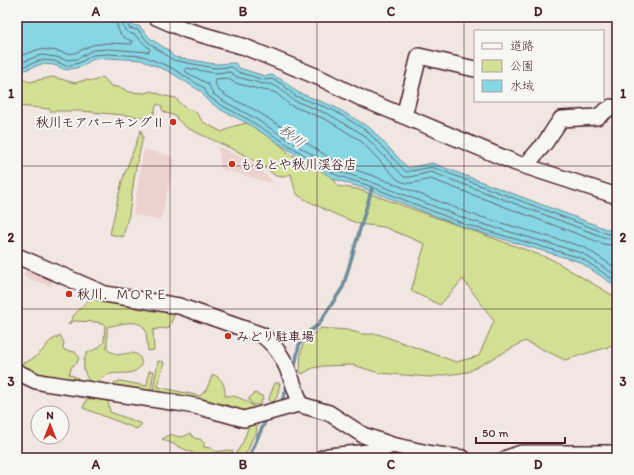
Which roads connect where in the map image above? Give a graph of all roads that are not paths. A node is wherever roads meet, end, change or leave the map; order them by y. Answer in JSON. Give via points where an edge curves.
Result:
{"nodes":[{"id":1,"x":156,"y":17,"type":"edge"},
{"id":2,"x":474,"y":69,"type":"edge"},
{"id":3,"x":617,"y":109,"type":"edge"},
{"id":4,"x":404,"y":116,"type":"junction"},
{"id":5,"x":525,"y":166,"type":"junction"},
{"id":6,"x":617,"y":196,"type":"edge"},
{"id":7,"x":17,"y":256,"type":"edge"},
{"id":8,"x":17,"y":372,"type":"edge"},
{"id":9,"x":298,"y":404,"type":"junction"},
{"id":10,"x":392,"y":445,"type":"junction"},
{"id":11,"x":617,"y":453,"type":"edge"},
{"id":12,"x":322,"y":458,"type":"edge"},
{"id":13,"x":463,"y":458,"type":"edge"},
{"id":14,"x":507,"y":458,"type":"edge"}],
"edges":[{"from":1,"to":4,"type":"street","via":[[186,30],[245,47]]},
{"from":2,"to":4,"type":"street","via":[[419,56]]},
{"from":3,"to":5,"type":"street","via":[[611,107],[597,117],[561,119],[545,144]]},
{"from":4,"to":5,"type":"street"},
{"from":5,"to":6,"type":"street"},
{"from":7,"to":9,"type":"street","via":[[105,294],[179,306],[262,335],[283,357],[298,397]]},
{"from":8,"to":9,"type":"street","via":[[45,383],[178,403],[244,419]]},
{"from":9,"to":10,"type":"street","via":[[328,413],[363,435]]},
{"from":10,"to":12,"type":"street","via":[[379,451]]},
{"from":10,"to":13,"type":"street"},
{"from":11,"to":14,"type":"street","via":[[521,452]]}]}
